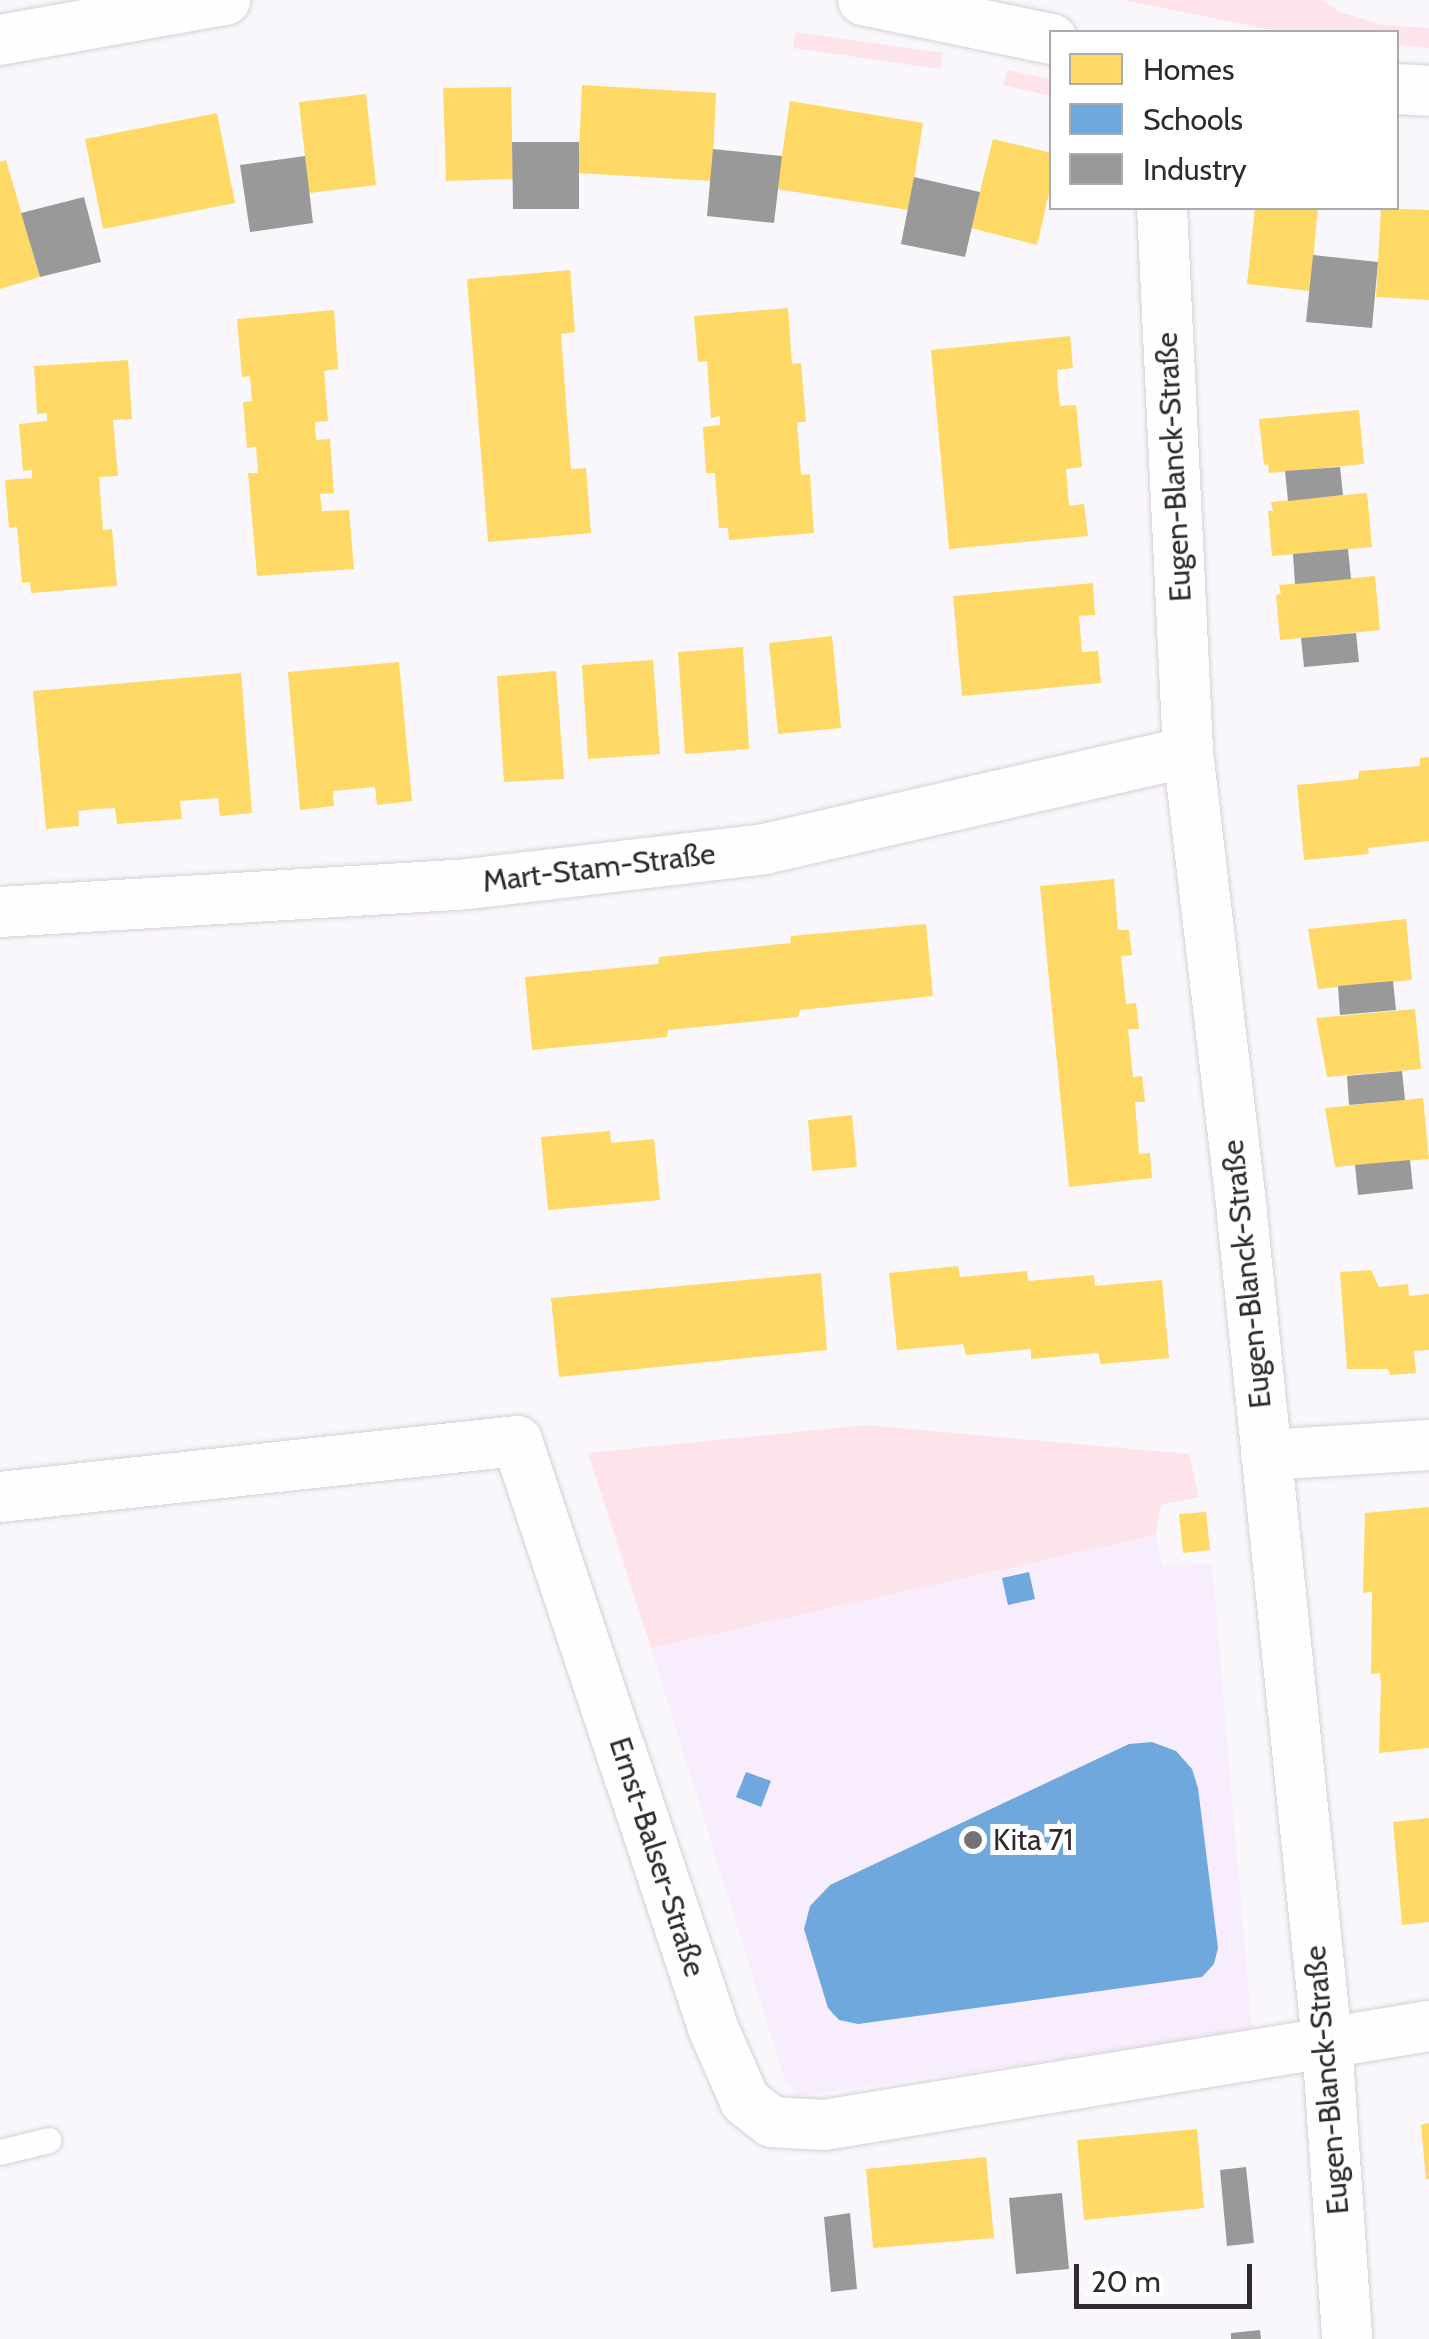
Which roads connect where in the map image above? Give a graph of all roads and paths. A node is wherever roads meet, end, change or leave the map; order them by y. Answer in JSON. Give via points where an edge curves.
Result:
{"nodes":[{"id":1,"x":224,"y":0,"type":"edge"},
{"id":2,"x":863,"y":0,"type":"edge"},
{"id":3,"x":1049,"y":38,"type":"edge"},
{"id":4,"x":0,"y":40,"type":"edge"},
{"id":5,"x":1399,"y":88,"type":"edge"},
{"id":6,"x":1429,"y":91,"type":"edge"},
{"id":7,"x":1162,"y":210,"type":"edge"},
{"id":8,"x":1188,"y":752,"type":"junction"},
{"id":9,"x":0,"y":912,"type":"edge"},
{"id":10,"x":1429,"y":1445,"type":"edge"},
{"id":11,"x":1266,"y":1455,"type":"junction"},
{"id":12,"x":0,"y":1498,"type":"edge"},
{"id":13,"x":1429,"y":2026,"type":"edge"},
{"id":14,"x":1327,"y":2042,"type":"junction"},
{"id":15,"x":49,"y":2140,"type":"dead end"},
{"id":16,"x":0,"y":2152,"type":"edge"},
{"id":17,"x":1347,"y":2339,"type":"edge"}],
"edges":[{"from":1,"to":4,"type":"street"},
{"from":2,"to":3,"type":"street"},
{"from":5,"to":6,"type":"street"},
{"from":7,"to":8,"type":"street","name":"Eugen-Blanck-Straße"},
{"from":8,"to":9,"type":"street","name":"Mart-Stam-Straße","via":[[764,848],[468,884]]},
{"from":8,"to":11,"type":"street","name":"Eugen-Blanck-Straße"},
{"from":10,"to":11,"type":"street"},
{"from":11,"to":14,"type":"street","name":"Eugen-Blanck-Straße"},
{"from":12,"to":14,"type":"street","name":"Ernst-Balser-Straße","via":[[517,1441],[714,2030],[745,2101],[772,2122],[824,2125]]},
{"from":13,"to":14,"type":"street","name":"Ernst-Balser-Straße"},
{"from":14,"to":17,"type":"street","name":"Eugen-Blanck-Straße"},
{"from":15,"to":16,"type":"lane"}]}
